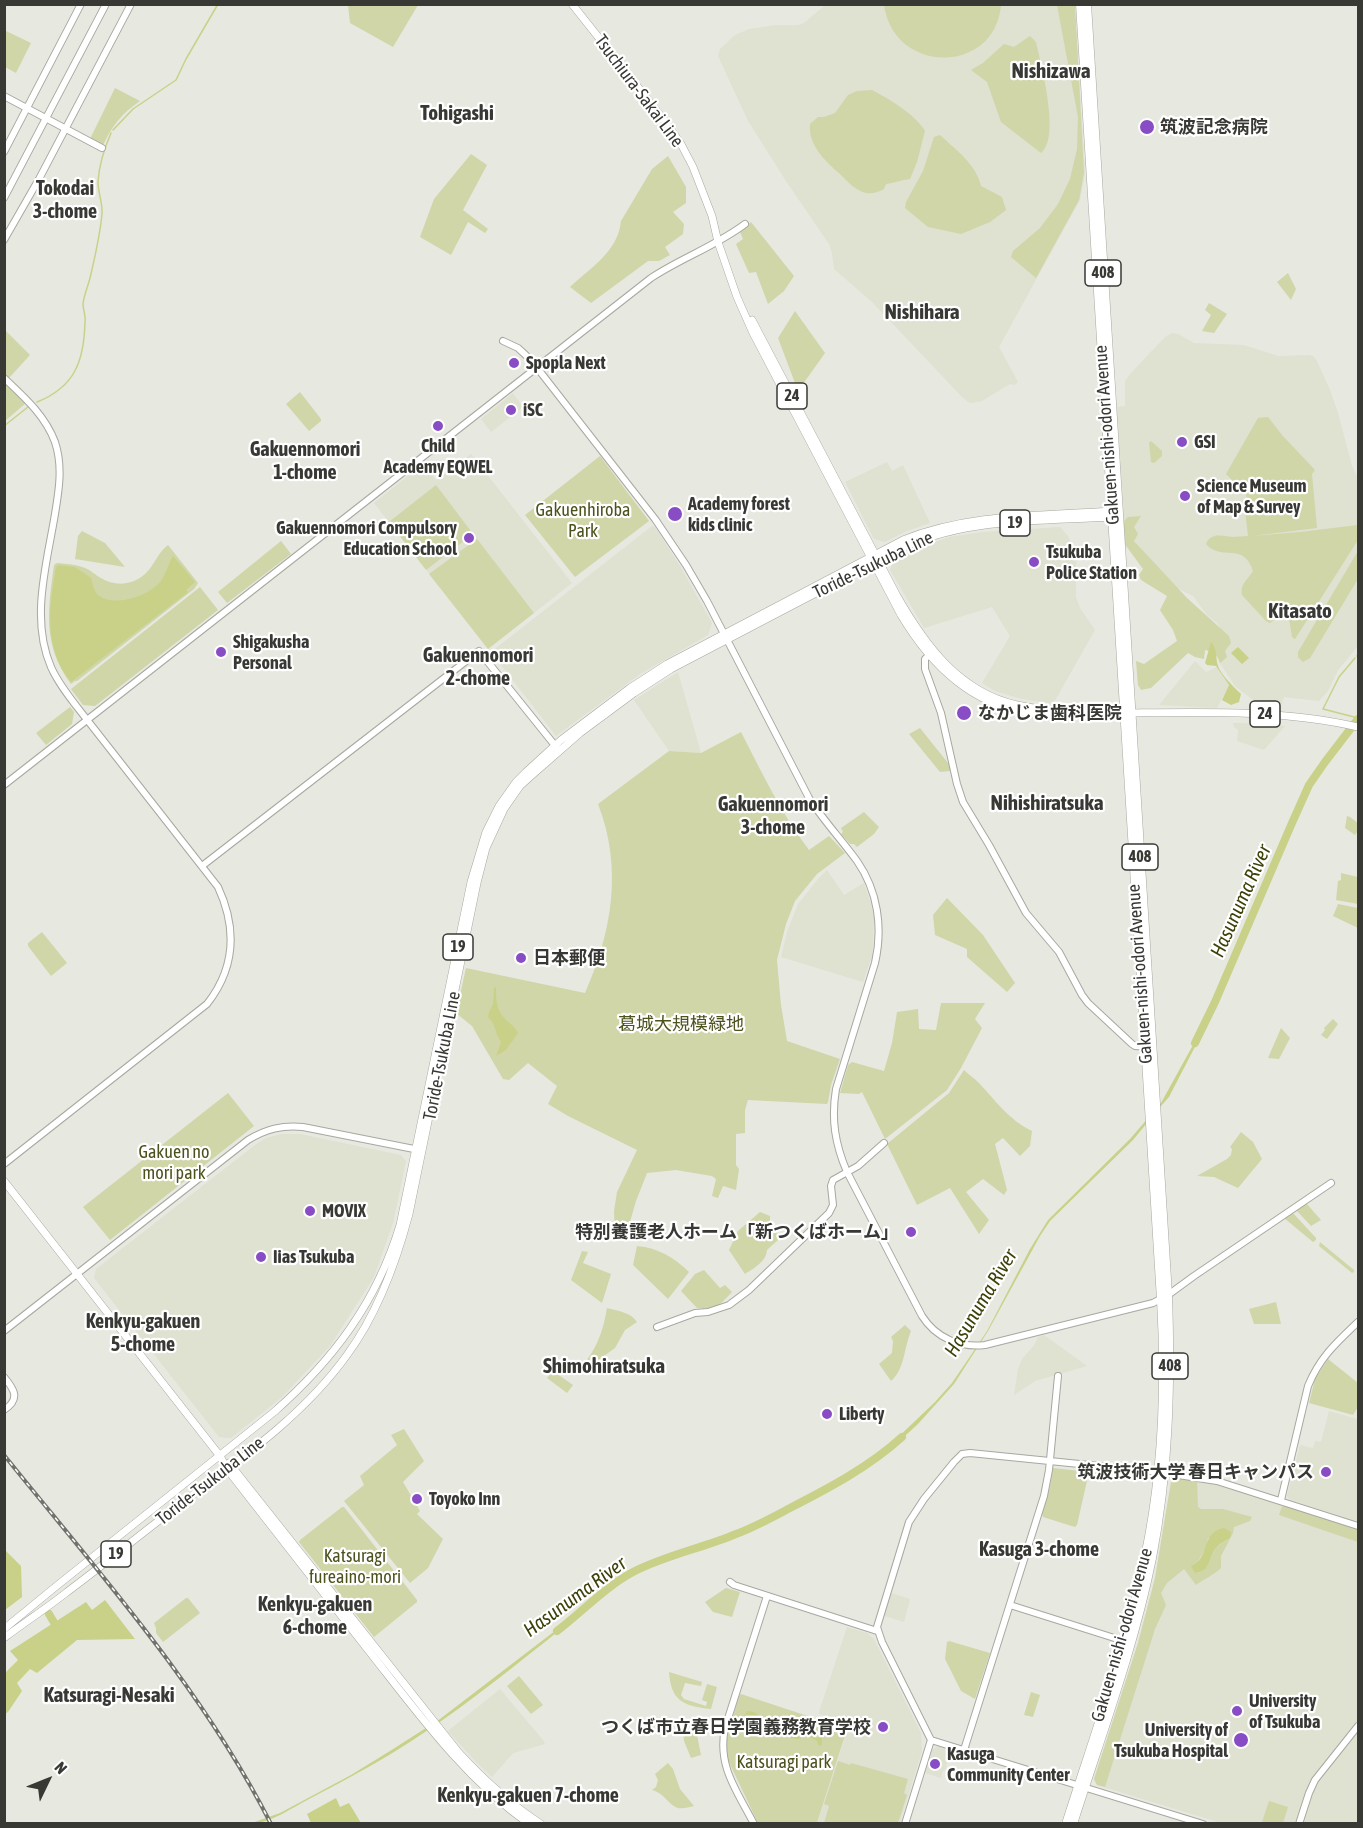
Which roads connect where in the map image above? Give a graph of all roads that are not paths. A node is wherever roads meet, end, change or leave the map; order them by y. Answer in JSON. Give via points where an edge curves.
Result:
{"nodes":[{"id":1,"x":81,"y":4,"type":"edge"},
{"id":2,"x":106,"y":4,"type":"edge"},
{"id":3,"x":131,"y":4,"type":"edge"},
{"id":4,"x":572,"y":4,"type":"edge"},
{"id":5,"x":1080,"y":4,"type":"edge"},
{"id":6,"x":1087,"y":4,"type":"edge"},
{"id":7,"x":4,"y":96,"type":"edge"},
{"id":8,"x":27,"y":108,"type":"junction"},
{"id":9,"x":46,"y":118,"type":"junction"},
{"id":10,"x":66,"y":128,"type":"junction"},
{"id":11,"x":102,"y":148,"type":"dead end"},
{"id":12,"x":4,"y":152,"type":"edge"},
{"id":13,"x":4,"y":198,"type":"edge"},
{"id":14,"x":745,"y":224,"type":"dead end"},
{"id":15,"x":4,"y":240,"type":"edge"},
{"id":16,"x":718,"y":242,"type":"junction"},
{"id":17,"x":503,"y":341,"type":"dead end"},
{"id":18,"x":537,"y":367,"type":"junction"},
{"id":19,"x":4,"y":378,"type":"edge"},
{"id":20,"x":1114,"y":513,"type":"junction"},
{"id":21,"x":874,"y":559,"type":"junction"},
{"id":22,"x":726,"y":636,"type":"junction"},
{"id":23,"x":931,"y":653,"type":"junction"},
{"id":24,"x":1126,"y":713,"type":"junction"},
{"id":25,"x":87,"y":720,"type":"junction"},
{"id":26,"x":1358,"y":727,"type":"edge"},
{"id":27,"x":557,"y":748,"type":"junction"},
{"id":28,"x":4,"y":785,"type":"edge"},
{"id":29,"x":202,"y":866,"type":"junction"},
{"id":30,"x":1148,"y":1047,"type":"junction"},
{"id":31,"x":884,"y":1143,"type":"dead end"},
{"id":32,"x":420,"y":1150,"type":"junction"},
{"id":33,"x":4,"y":1164,"type":"edge"},
{"id":34,"x":847,"y":1172,"type":"junction"},
{"id":35,"x":4,"y":1181,"type":"edge"},
{"id":36,"x":1331,"y":1183,"type":"dead end"},
{"id":37,"x":78,"y":1274,"type":"junction"},
{"id":38,"x":1164,"y":1297,"type":"junction"},
{"id":39,"x":1359,"y":1322,"type":"edge"},
{"id":40,"x":657,"y":1328,"type":"dead end"},
{"id":41,"x":4,"y":1331,"type":"edge"},
{"id":42,"x":1058,"y":1376,"type":"dead end"},
{"id":43,"x":4,"y":1377,"type":"edge"},
{"id":44,"x":4,"y":1410,"type":"edge"},
{"id":45,"x":220,"y":1456,"type":"junction"},
{"id":46,"x":1050,"y":1461,"type":"junction"},
{"id":47,"x":229,"y":1467,"type":"junction"},
{"id":48,"x":1162,"y":1472,"type":"junction"},
{"id":49,"x":1281,"y":1500,"type":"junction"},
{"id":50,"x":1359,"y":1526,"type":"edge"},
{"id":51,"x":730,"y":1582,"type":"dead end"},
{"id":52,"x":767,"y":1596,"type":"junction"},
{"id":53,"x":1010,"y":1605,"type":"junction"},
{"id":54,"x":4,"y":1629,"type":"edge"},
{"id":55,"x":877,"y":1631,"type":"junction"},
{"id":56,"x":4,"y":1638,"type":"edge"},
{"id":57,"x":1127,"y":1642,"type":"junction"},
{"id":58,"x":1359,"y":1726,"type":"edge"},
{"id":59,"x":436,"y":1730,"type":"junction"},
{"id":60,"x":932,"y":1740,"type":"junction"},
{"id":61,"x":964,"y":1750,"type":"junction"},
{"id":62,"x":1081,"y":1786,"type":"junction"},
{"id":63,"x":529,"y":1824,"type":"edge"},
{"id":64,"x":542,"y":1824,"type":"edge"},
{"id":65,"x":754,"y":1824,"type":"edge"},
{"id":66,"x":905,"y":1824,"type":"edge"},
{"id":67,"x":1066,"y":1824,"type":"edge"},
{"id":68,"x":1073,"y":1824,"type":"edge"},
{"id":69,"x":1203,"y":1824,"type":"edge"},
{"id":70,"x":1299,"y":1824,"type":"edge"}],
"edges":[{"from":1,"to":8,"type":"street"},
{"from":2,"to":9,"type":"street"},
{"from":3,"to":10,"type":"street"},
{"from":4,"to":16,"type":"main road","name":"Tsuchiura-Sakai Line","number":"24","via":[[675,136],[693,167]]},
{"from":5,"to":20,"type":"highway","name":"Gakuen-nishi-odori Avenue","number":"408"},
{"from":6,"to":20,"type":"highway","name":"Gakuen-nishi-odori Avenue","number":"408"},
{"from":7,"to":8,"type":"street"},
{"from":8,"to":9,"type":"street"},
{"from":8,"to":12,"type":"street"},
{"from":9,"to":10,"type":"street"},
{"from":9,"to":13,"type":"street"},
{"from":10,"to":11,"type":"street"},
{"from":10,"to":15,"type":"street"},
{"from":14,"to":16,"type":"street"},
{"from":16,"to":18,"type":"street","via":[[651,278]]},
{"from":16,"to":21,"type":"main road","number":"24","via":[[753,333]]},
{"from":17,"to":18,"type":"street","via":[[524,352]]},
{"from":18,"to":22,"type":"street","via":[[660,525]]},
{"from":18,"to":25,"type":"street"},
{"from":19,"to":25,"type":"street","via":[[44,420],[57,452],[59,487],[41,604],[41,630],[52,668]]},
{"from":20,"to":21,"type":"main road","name":"Toride-Tsukuba Line","number":"19","via":[[952,524],[916,534]]},
{"from":20,"to":24,"type":"highway","name":"Gakuen-nishi-odori Avenue","number":"408"},
{"from":21,"to":22,"type":"main road","name":"Toride-Tsukuba Line","number":"19"},
{"from":21,"to":23,"type":"main road","number":"24"},
{"from":22,"to":27,"type":"main road","name":"Toride-Tsukuba Line","number":"19","via":[[648,683]]},
{"from":22,"to":34,"type":"street","via":[[804,789],[860,866],[875,901],[879,928],[876,956],[833,1106],[836,1140]]},
{"from":23,"to":24,"type":"main road","number":"24","via":[[962,679],[1002,701],[1055,710]]},
{"from":23,"to":30,"type":"street","via":[[925,666],[968,812],[1026,913],[1062,956],[1084,1000],[1127,1041]]},
{"from":24,"to":26,"type":"main road","number":"24","via":[[1250,713]]},
{"from":24,"to":30,"type":"highway","name":"Gakuen-nishi-odori Avenue","number":"408"},
{"from":25,"to":28,"type":"street"},
{"from":25,"to":29,"type":"street"},
{"from":27,"to":29,"type":"street","via":[[479,651]]},
{"from":27,"to":32,"type":"main road","name":"Toride-Tsukuba Line","number":"19","via":[[508,792],[480,847]]},
{"from":29,"to":33,"type":"street","via":[[226,904],[232,937],[230,958],[219,989],[194,1016]]},
{"from":30,"to":38,"type":"highway","name":"Gakuen-nishi-odori Avenue","number":"408","via":[[1150,1129]]},
{"from":30,"to":38,"type":"highway","name":"Gakuen-nishi-odori Avenue","number":"408","via":[[1155,1100]]},
{"from":31,"to":34,"type":"street"},
{"from":32,"to":37,"type":"street","via":[[303,1127],[269,1129],[248,1140]]},
{"from":32,"to":45,"type":"main road","name":"Toride-Tsukuba Line","number":"19","via":[[382,1277],[352,1326],[294,1395]]},
{"from":32,"to":47,"type":"main road","name":"Toride-Tsukuba Line","number":"19","via":[[402,1241],[363,1331],[319,1389]]},
{"from":34,"to":38,"type":"street","via":[[926,1323],[950,1341],[985,1345]]},
{"from":34,"to":40,"type":"street","via":[[831,1183],[833,1205],[829,1213],[749,1290],[729,1305],[694,1313]]},
{"from":35,"to":37,"type":"main road"},
{"from":36,"to":38,"type":"street"},
{"from":37,"to":41,"type":"street"},
{"from":37,"to":45,"type":"main road"},
{"from":38,"to":48,"type":"highway","name":"Gakuen-nishi-odori Avenue","number":"408","via":[[1170,1397]]},
{"from":39,"to":49,"type":"street","via":[[1325,1354],[1311,1379]]},
{"from":42,"to":46,"type":"street"},
{"from":43,"to":44,"type":"street","via":[[15,1394]]},
{"from":45,"to":47,"type":"main road"},
{"from":45,"to":54,"type":"main road","name":"Toride-Tsukuba Line","number":"19"},
{"from":46,"to":48,"type":"street"},
{"from":46,"to":53,"type":"street","via":[[1044,1496]]},
{"from":46,"to":55,"type":"street","via":[[970,1453],[957,1458],[909,1522]]},
{"from":47,"to":56,"type":"main road","name":"Toride-Tsukuba Line","number":"19"},
{"from":47,"to":59,"type":"main road"},
{"from":48,"to":49,"type":"street","via":[[1217,1481]]},
{"from":48,"to":57,"type":"highway","name":"Gakuen-nishi-odori Avenue","number":"408","via":[[1152,1557]]},
{"from":49,"to":50,"type":"street"},
{"from":51,"to":52,"type":"street"},
{"from":52,"to":55,"type":"street"},
{"from":52,"to":65,"type":"street","via":[[722,1747],[727,1770]]},
{"from":53,"to":57,"type":"street"},
{"from":53,"to":61,"type":"street"},
{"from":55,"to":60,"type":"street"},
{"from":57,"to":62,"type":"highway","name":"Gakuen-nishi-odori Avenue","number":"408"},
{"from":58,"to":70,"type":"street","via":[[1315,1780]]},
{"from":59,"to":63,"type":"main road","via":[[483,1787]]},
{"from":59,"to":64,"type":"main road","via":[[487,1783]]},
{"from":60,"to":61,"type":"street"},
{"from":60,"to":66,"type":"street"},
{"from":61,"to":62,"type":"street"},
{"from":62,"to":67,"type":"highway","name":"Gakuen-nishi-odori Avenue","number":"408"},
{"from":62,"to":68,"type":"highway","name":"Gakuen-nishi-odori Avenue","number":"408"},
{"from":62,"to":69,"type":"street"}]}
